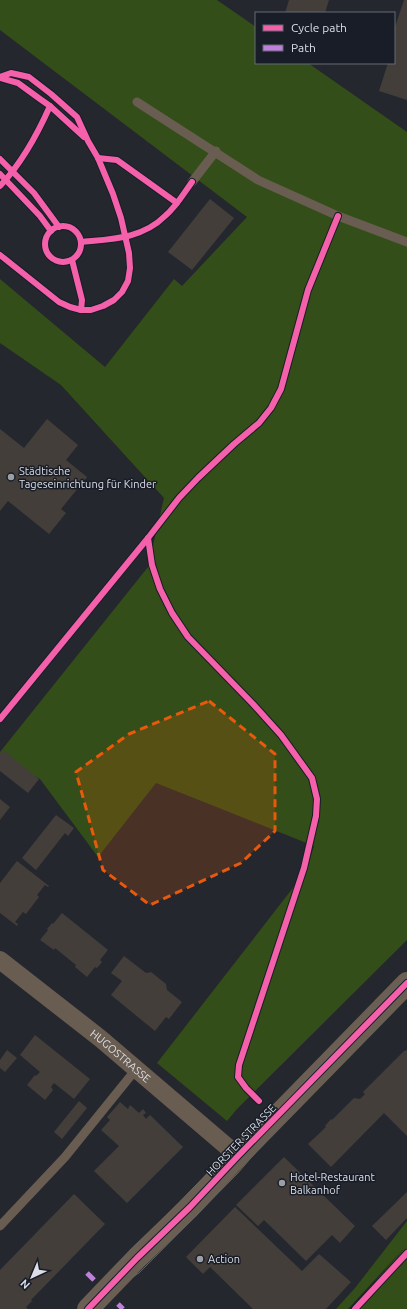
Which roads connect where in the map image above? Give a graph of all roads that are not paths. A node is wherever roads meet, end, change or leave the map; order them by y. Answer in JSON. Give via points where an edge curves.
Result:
{"nodes":[{"id":1,"x":137,"y":102,"type":"dead end"},
{"id":2,"x":216,"y":151,"type":"junction"},
{"id":3,"x":192,"y":182,"type":"dead end"},
{"id":4,"x":407,"y":242,"type":"edge"},
{"id":5,"x":0,"y":960,"type":"edge"},
{"id":6,"x":407,"y":983,"type":"edge"},
{"id":7,"x":137,"y":1068,"type":"junction"},
{"id":8,"x":238,"y":1156,"type":"junction"},
{"id":9,"x":0,"y":1226,"type":"edge"},
{"id":10,"x":88,"y":1309,"type":"edge"}],
"edges":[{"from":1,"to":2,"type":"lane"},
{"from":2,"to":3,"type":"lane"},
{"from":2,"to":4,"type":"lane","via":[[258,180],[338,216]]},
{"from":5,"to":7,"type":"street","name":"HUGOSTRASSE"},
{"from":6,"to":8,"type":"main road","name":"HORSTER STRASSE"},
{"from":7,"to":8,"type":"street","name":"HUGOSTRASSE"},
{"from":7,"to":9,"type":"lane","via":[[65,1157]]},
{"from":8,"to":10,"type":"main road","name":"HORSTER STRASSE"}]}
